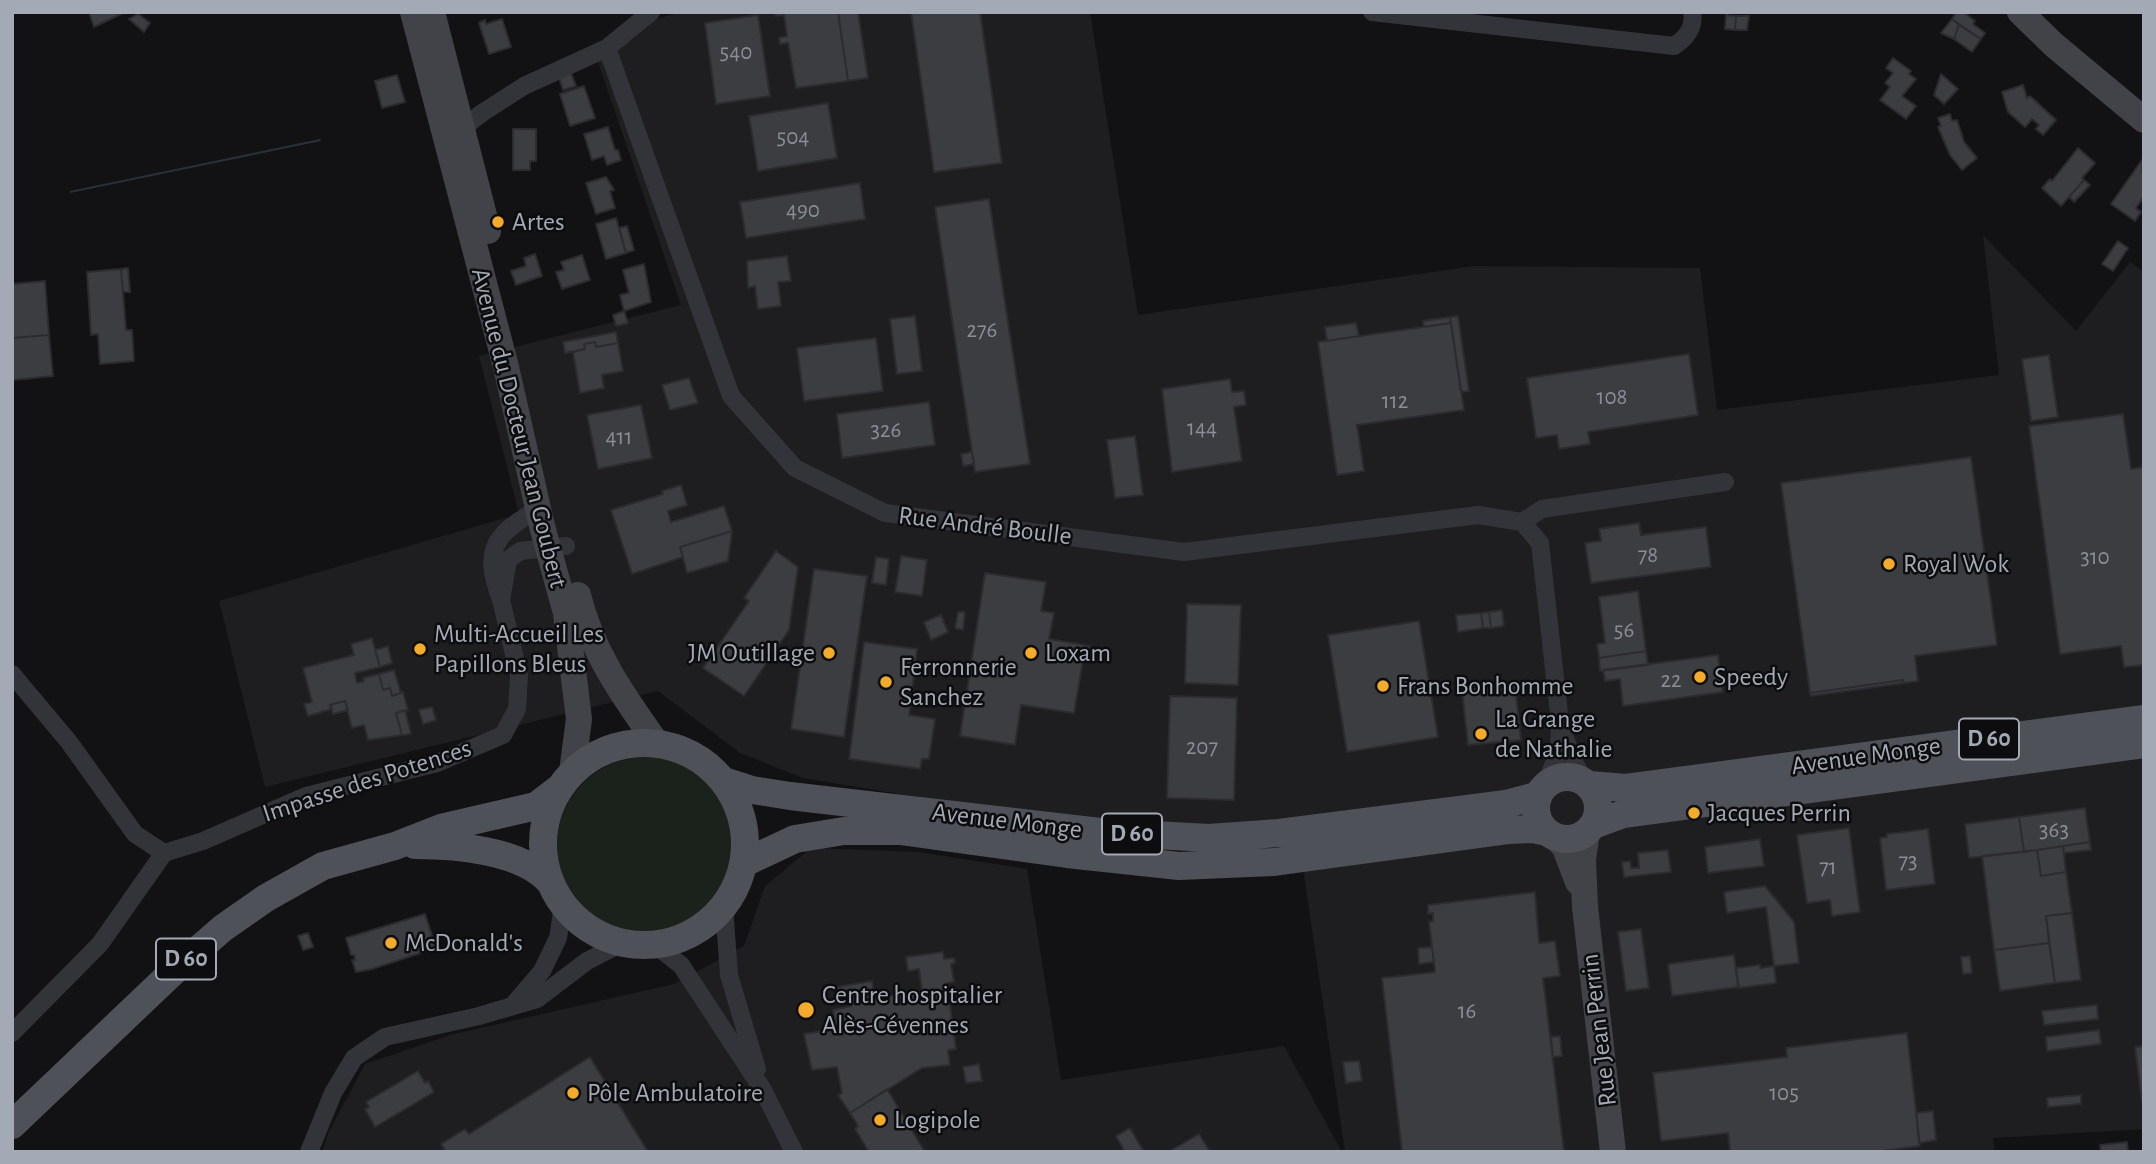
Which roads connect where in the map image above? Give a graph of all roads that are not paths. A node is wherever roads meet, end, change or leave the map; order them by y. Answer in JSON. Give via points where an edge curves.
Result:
{"nodes":[{"id":1,"x":412,"y":12,"type":"edge"},
{"id":2,"x":432,"y":12,"type":"edge"},
{"id":3,"x":651,"y":12,"type":"edge"},
{"id":4,"x":1372,"y":12,"type":"edge"},
{"id":5,"x":1692,"y":12,"type":"edge"},
{"id":6,"x":2020,"y":12,"type":"edge"},
{"id":7,"x":607,"y":48,"type":"junction"},
{"id":8,"x":2144,"y":120,"type":"edge"},
{"id":9,"x":450,"y":133,"type":"junction"},
{"id":10,"x":1725,"y":482,"type":"dead end"},
{"id":11,"x":538,"y":509,"type":"junction"},
{"id":12,"x":1522,"y":522,"type":"junction"},
{"id":13,"x":557,"y":548,"type":"junction"},
{"id":14,"x":501,"y":600,"type":"junction"},
{"id":15,"x":12,"y":674,"type":"edge"},
{"id":16,"x":2144,"y":719,"type":"edge"},
{"id":17,"x":1560,"y":723,"type":"junction"},
{"id":18,"x":656,"y":742,"type":"junction"},
{"id":19,"x":2144,"y":744,"type":"edge"},
{"id":20,"x":565,"y":780,"type":"junction"},
{"id":21,"x":724,"y":781,"type":"junction"},
{"id":22,"x":1588,"y":784,"type":"junction"},
{"id":23,"x":1543,"y":788,"type":"junction"},
{"id":24,"x":1590,"y":828,"type":"junction"},
{"id":25,"x":1551,"y":834,"type":"junction"},
{"id":26,"x":395,"y":846,"type":"junction"},
{"id":27,"x":164,"y":853,"type":"junction"},
{"id":28,"x":744,"y":863,"type":"junction"},
{"id":29,"x":556,"y":894,"type":"junction"},
{"id":30,"x":724,"y":906,"type":"junction"},
{"id":31,"x":1585,"y":907,"type":"junction"},
{"id":32,"x":622,"y":943,"type":"junction"},
{"id":33,"x":655,"y":945,"type":"junction"},
{"id":34,"x":513,"y":1005,"type":"junction"},
{"id":35,"x":12,"y":1033,"type":"edge"},
{"id":36,"x":763,"y":1090,"type":"junction"},
{"id":37,"x":12,"y":1125,"type":"edge"},
{"id":38,"x":309,"y":1152,"type":"edge"},
{"id":39,"x":794,"y":1152,"type":"edge"},
{"id":40,"x":1613,"y":1152,"type":"edge"}],
"edges":[{"from":1,"to":9,"type":"main road"},
{"from":2,"to":9,"type":"main road"},
{"from":3,"to":7,"type":"street"},
{"from":4,"to":5,"type":"street","via":[[1674,46],[1686,38],[1694,21]]},
{"from":6,"to":8,"type":"main road"},
{"from":7,"to":9,"type":"street","via":[[524,86]]},
{"from":7,"to":12,"type":"street","name":"Rue André Boulle","via":[[732,396],[795,468],[885,513],[1184,552],[1478,514]]},
{"from":9,"to":11,"type":"main road","name":"Avenue du Docteur Jean Goubert"},
{"from":9,"to":13,"type":"main road","name":"Avenue du Docteur Jean Goubert"},
{"from":10,"to":12,"type":"street","via":[[1542,509]]},
{"from":11,"to":13,"type":"main road","name":"Avenue du Docteur Jean Goubert"},
{"from":11,"to":14,"type":"street","name":"Impasse des Potences","via":[[499,536],[492,557]]},
{"from":12,"to":17,"type":"street","via":[[1540,543]]},
{"from":13,"to":14,"type":"street","name":"Impasse des Potences","via":[[520,551],[509,560]]},
{"from":13,"to":18,"type":"main road","name":"Avenue du Docteur Jean Goubert","via":[[585,623],[619,690]]},
{"from":13,"to":20,"type":"main road","name":"Avenue du Docteur Jean Goubert","via":[[579,719]]},
{"from":14,"to":27,"type":"street","name":"Impasse des Potences","via":[[519,675],[517,709],[503,735],[437,763],[306,796]]},
{"from":15,"to":27,"type":"street","via":[[69,742],[135,834]]},
{"from":16,"to":22,"type":"main road","name":"Avenue Monge","number":"D 60","via":[[1626,788]]},
{"from":17,"to":22,"type":"street"},
{"from":17,"to":23,"type":"street","via":[[1559,749]]},
{"from":18,"to":20,"type":"main road","via":[[625,743],[597,754]]},
{"from":18,"to":21,"type":"main road","via":[[705,762]]},
{"from":19,"to":24,"type":"main road","name":"Avenue Monge","number":"D 60","via":[[1623,814]]},
{"from":20,"to":26,"type":"main road","number":"D 60","via":[[536,806],[441,828]]},
{"from":20,"to":29,"type":"main road","via":[[548,811],[543,835],[543,859]]},
{"from":21,"to":23,"type":"main road","name":"Avenue Monge","number":"D 60","via":[[790,796],[1100,832],[1209,838],[1506,804],[1536,796]]},
{"from":21,"to":28,"type":"main road","via":[[743,820]]},
{"from":22,"to":23,"type":"main road","via":[[1566,776]]},
{"from":22,"to":24,"type":"main road","via":[[1598,809]]},
{"from":23,"to":25,"type":"main road","via":[[1536,813]]},
{"from":24,"to":25,"type":"main road","via":[[1572,839]]},
{"from":24,"to":31,"type":"main road","name":"Rue Jean Perrin","via":[[1583,860]]},
{"from":25,"to":28,"type":"main road","name":"Avenue Monge","number":"D 60","via":[[1509,830],[1274,862],[1179,866],[900,831],[844,831],[795,839]]},
{"from":25,"to":31,"type":"main road","name":"Rue Jean Perrin","via":[[1565,848]]},
{"from":26,"to":29,"type":"main road","number":"D 60","via":[[450,845],[499,854],[542,874]]},
{"from":26,"to":37,"type":"main road","number":"D 60","via":[[323,866],[223,928]]},
{"from":27,"to":35,"type":"street","via":[[100,944]]},
{"from":28,"to":30,"type":"main road"},
{"from":29,"to":32,"type":"main road","via":[[589,930]]},
{"from":29,"to":34,"type":"street","via":[[558,938],[542,971]]},
{"from":30,"to":33,"type":"main road","via":[[693,932]]},
{"from":30,"to":36,"type":"street","via":[[729,975]]},
{"from":31,"to":40,"type":"main road","name":"Rue Jean Perrin"},
{"from":32,"to":33,"type":"main road"},
{"from":32,"to":34,"type":"street","via":[[587,961],[537,999]]},
{"from":33,"to":36,"type":"street","via":[[681,965]]},
{"from":34,"to":38,"type":"street","via":[[385,1037],[354,1058],[333,1093]]},
{"from":36,"to":39,"type":"street"}]}
